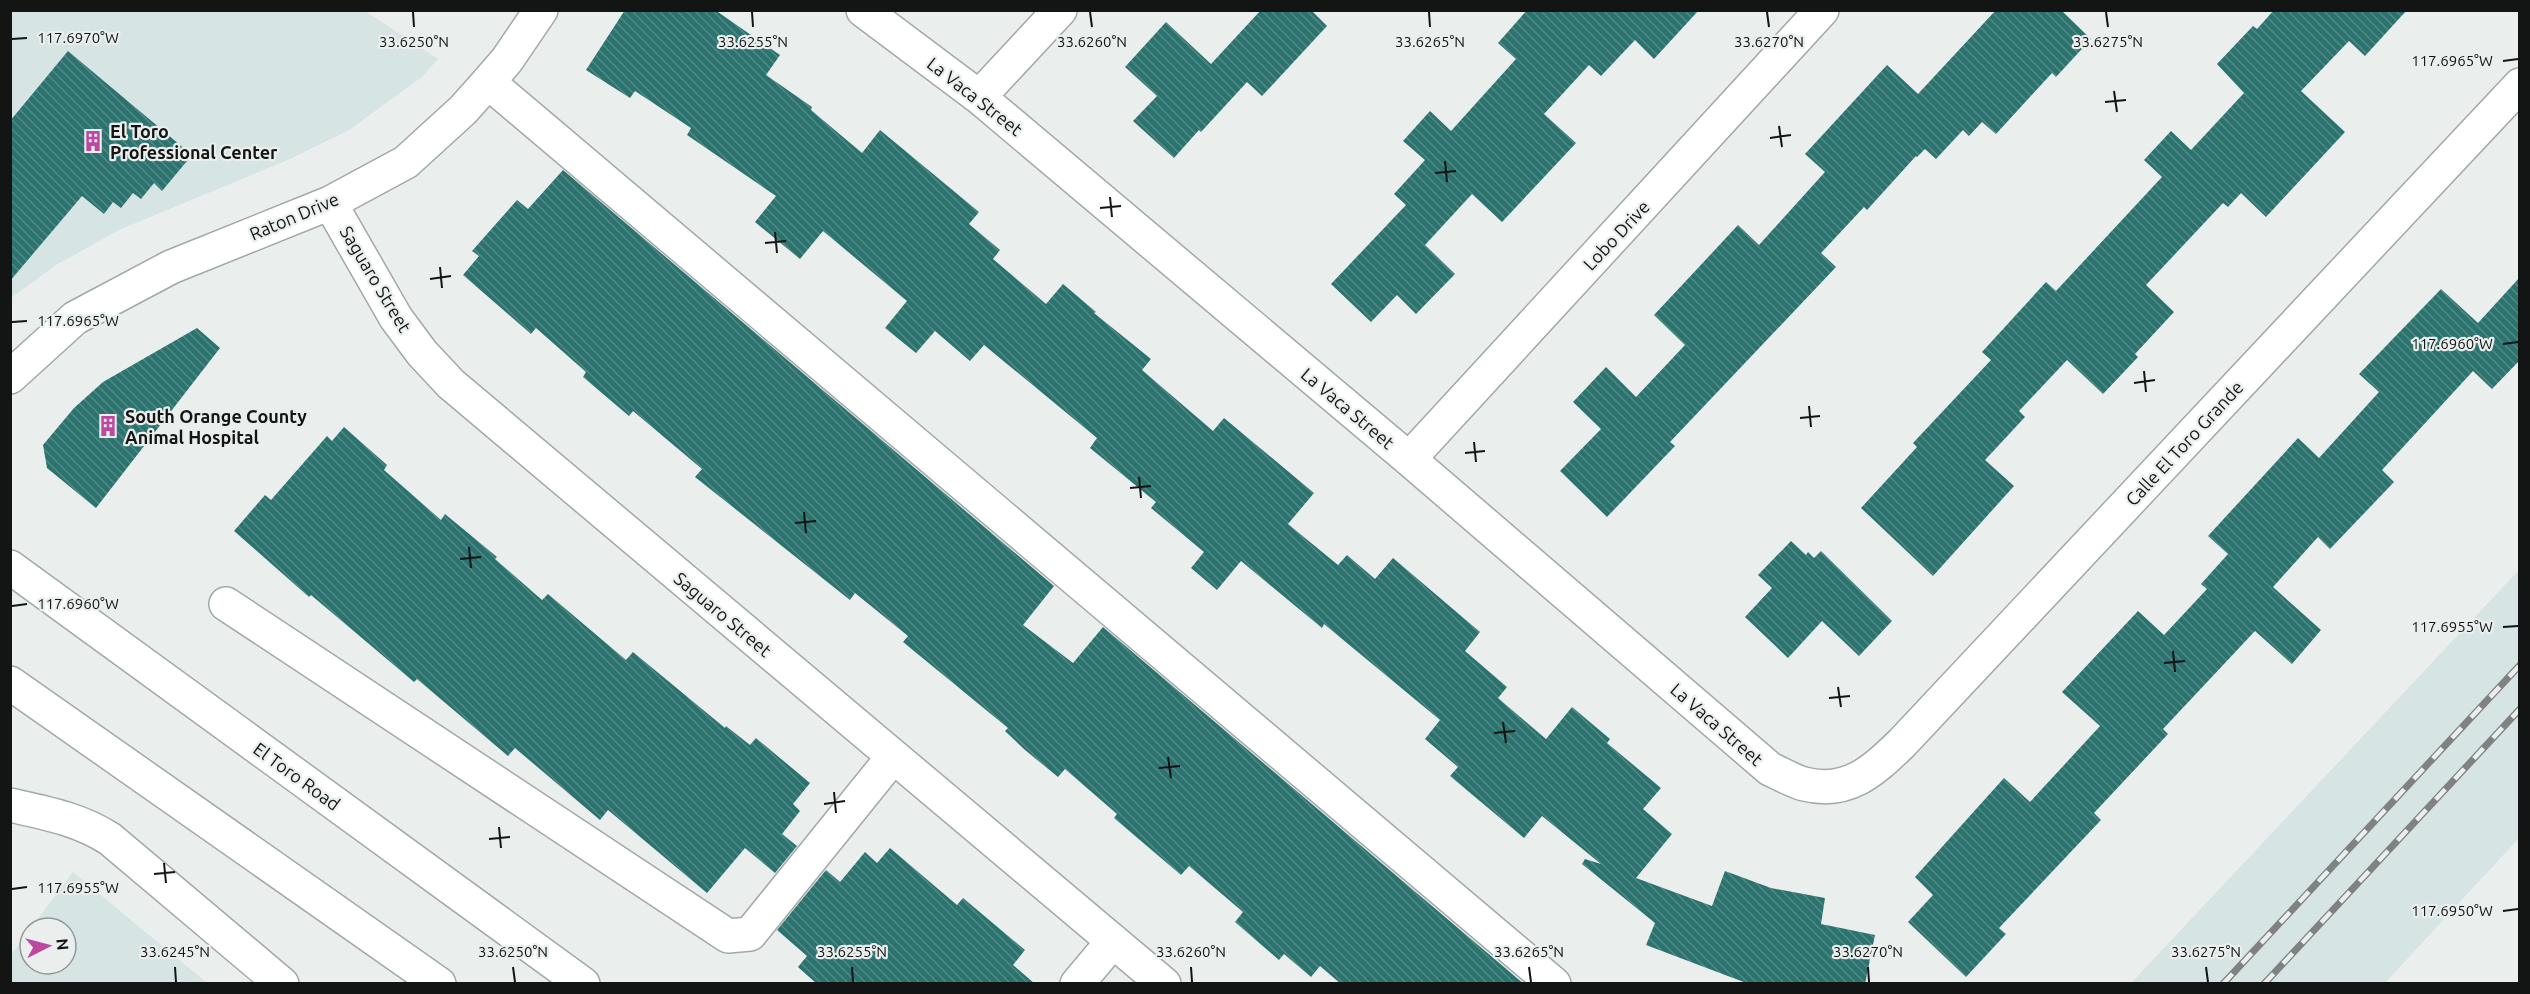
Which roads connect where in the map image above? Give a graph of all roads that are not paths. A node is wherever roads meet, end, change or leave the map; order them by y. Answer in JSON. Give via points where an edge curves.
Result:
{"nodes":[{"id":1,"x":541,"y":10,"type":"edge"},
{"id":2,"x":864,"y":10,"type":"edge"},
{"id":3,"x":1060,"y":10,"type":"edge"},
{"id":4,"x":1822,"y":10,"type":"edge"},
{"id":5,"x":488,"y":82,"type":"junction"},
{"id":6,"x":2520,"y":85,"type":"edge"},
{"id":7,"x":979,"y":97,"type":"junction"},
{"id":8,"x":330,"y":203,"type":"junction"},
{"id":9,"x":10,"y":377,"type":"edge"},
{"id":10,"x":1409,"y":459,"type":"junction"},
{"id":11,"x":10,"y":567,"type":"edge"},
{"id":12,"x":226,"y":604,"type":"dead end"},
{"id":13,"x":10,"y":682,"type":"edge"},
{"id":14,"x":893,"y":757,"type":"junction"},
{"id":15,"x":1838,"y":786,"type":"joint"},
{"id":16,"x":10,"y":805,"type":"edge"},
{"id":17,"x":1113,"y":940,"type":"junction"},
{"id":18,"x":282,"y":984,"type":"edge"},
{"id":19,"x":440,"y":984,"type":"edge"},
{"id":20,"x":583,"y":984,"type":"edge"},
{"id":21,"x":1077,"y":984,"type":"edge"},
{"id":22,"x":1164,"y":984,"type":"edge"},
{"id":23,"x":1554,"y":984,"type":"edge"}],
"edges":[{"from":1,"to":5,"type":"street","name":"Raton Drive"},
{"from":2,"to":7,"type":"street","name":"La Vaca Street"},
{"from":3,"to":7,"type":"street"},
{"from":4,"to":10,"type":"street","name":"Lobo Drive"},
{"from":5,"to":8,"type":"street","name":"Raton Drive","via":[[406,162]]},
{"from":5,"to":23,"type":"street"},
{"from":6,"to":15,"type":"street","name":"Calle El Toro Grande","via":[[1902,742],[1874,770]]},
{"from":7,"to":10,"type":"street","name":"La Vaca Street"},
{"from":8,"to":9,"type":"street","name":"Raton Drive","via":[[171,267],[75,318]]},
{"from":8,"to":14,"type":"street","name":"Saguaro Street","via":[[396,318],[451,384]]},
{"from":10,"to":15,"type":"street","name":"La Vaca Street","via":[[1770,770],[1803,784]]},
{"from":11,"to":20,"type":"street","name":"El Toro Road"},
{"from":12,"to":14,"type":"street","via":[[728,936],[750,934]]},
{"from":13,"to":19,"type":"street"},
{"from":14,"to":17,"type":"street","name":"Saguaro Street"},
{"from":16,"to":18,"type":"street","via":[[70,818],[110,839]]},
{"from":17,"to":21,"type":"street"},
{"from":17,"to":22,"type":"street","name":"Saguaro Street"}]}
